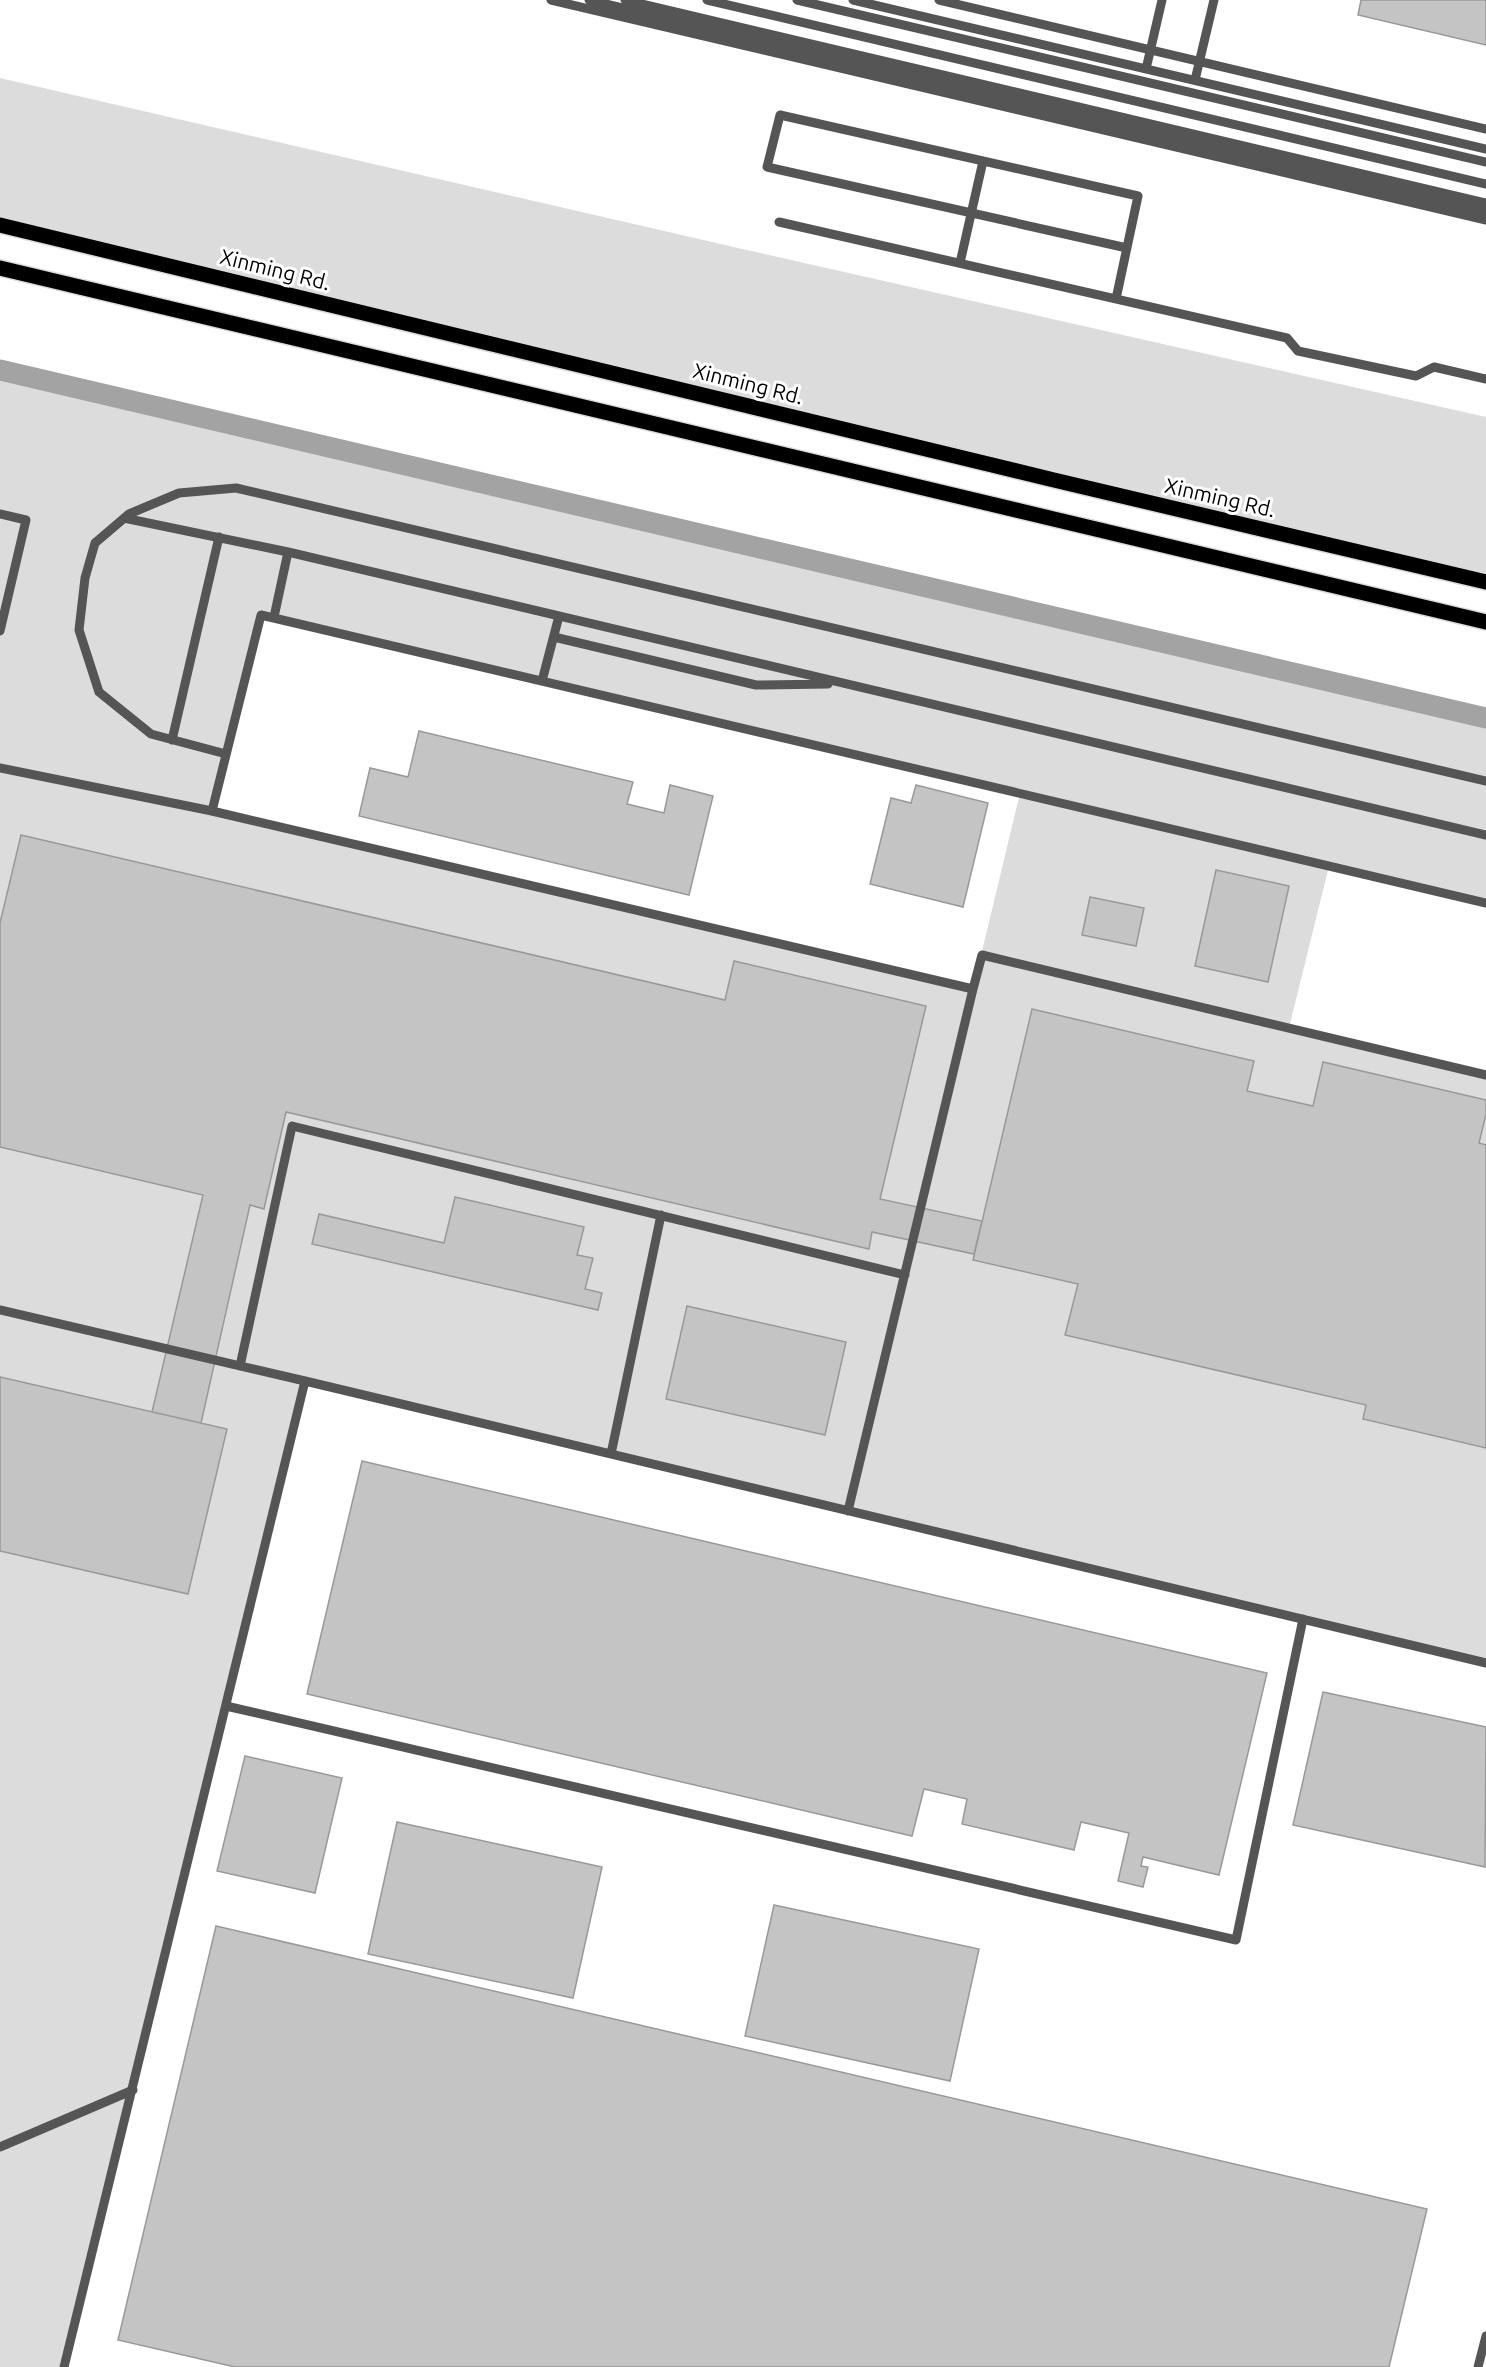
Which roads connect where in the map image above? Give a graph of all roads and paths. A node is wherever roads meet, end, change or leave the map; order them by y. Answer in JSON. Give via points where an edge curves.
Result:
{"nodes":[{"id":1,"x":551,"y":0,"type":"edge"},
{"id":2,"x":589,"y":0,"type":"edge"},
{"id":3,"x":625,"y":0,"type":"edge"},
{"id":4,"x":707,"y":0,"type":"edge"},
{"id":5,"x":797,"y":0,"type":"edge"},
{"id":6,"x":852,"y":0,"type":"edge"},
{"id":7,"x":939,"y":0,"type":"edge"},
{"id":8,"x":1162,"y":0,"type":"edge"},
{"id":9,"x":1214,"y":0,"type":"edge"},
{"id":10,"x":1150,"y":50,"type":"junction"},
{"id":11,"x":1199,"y":61,"type":"junction"},
{"id":12,"x":1146,"y":69,"type":"junction"},
{"id":13,"x":1194,"y":80,"type":"junction"},
{"id":14,"x":1486,"y":129,"type":"edge"},
{"id":15,"x":1486,"y":149,"type":"edge"},
{"id":16,"x":983,"y":161,"type":"junction"},
{"id":17,"x":1486,"y":162,"type":"edge"},
{"id":18,"x":1486,"y":184,"type":"edge"},
{"id":19,"x":1486,"y":203,"type":"edge"},
{"id":20,"x":1486,"y":212,"type":"edge"},
{"id":21,"x":971,"y":213,"type":"junction"},
{"id":22,"x":1486,"y":220,"type":"edge"},
{"id":23,"x":779,"y":222,"type":"dead end"},
{"id":24,"x":0,"y":225,"type":"edge"},
{"id":25,"x":1127,"y":248,"type":"junction"},
{"id":26,"x":960,"y":263,"type":"junction"},
{"id":27,"x":0,"y":268,"type":"edge"},
{"id":28,"x":1116,"y":299,"type":"junction"},
{"id":29,"x":1486,"y":380,"type":"edge"},
{"id":30,"x":0,"y":514,"type":"edge"},
{"id":31,"x":124,"y":518,"type":"junction"},
{"id":32,"x":219,"y":537,"type":"junction"},
{"id":33,"x":288,"y":552,"type":"junction"},
{"id":34,"x":1486,"y":582,"type":"edge"},
{"id":35,"x":559,"y":616,"type":"junction"},
{"id":36,"x":274,"y":617,"type":"junction"},
{"id":37,"x":1486,"y":622,"type":"edge"},
{"id":38,"x":0,"y":631,"type":"edge"},
{"id":39,"x":554,"y":637,"type":"junction"},
{"id":40,"x":542,"y":681,"type":"junction"},
{"id":41,"x":843,"y":683,"type":"junction"},
{"id":42,"x":172,"y":740,"type":"junction"},
{"id":43,"x":226,"y":754,"type":"junction"},
{"id":44,"x":0,"y":768,"type":"edge"},
{"id":45,"x":1486,"y":781,"type":"edge"},
{"id":46,"x":212,"y":811,"type":"junction"},
{"id":47,"x":1486,"y":835,"type":"edge"},
{"id":48,"x":1486,"y":903,"type":"edge"},
{"id":49,"x":973,"y":989,"type":"junction"},
{"id":50,"x":1486,"y":1075,"type":"edge"},
{"id":51,"x":661,"y":1215,"type":"junction"},
{"id":52,"x":905,"y":1275,"type":"junction"},
{"id":53,"x":0,"y":1310,"type":"edge"},
{"id":54,"x":240,"y":1366,"type":"junction"},
{"id":55,"x":305,"y":1381,"type":"junction"},
{"id":56,"x":611,"y":1454,"type":"junction"},
{"id":57,"x":848,"y":1510,"type":"junction"},
{"id":58,"x":1303,"y":1619,"type":"junction"},
{"id":59,"x":1486,"y":1663,"type":"edge"},
{"id":60,"x":226,"y":1706,"type":"junction"},
{"id":61,"x":133,"y":2090,"type":"junction"},
{"id":62,"x":0,"y":2147,"type":"edge"},
{"id":63,"x":1486,"y":2336,"type":"edge"},
{"id":64,"x":64,"y":2367,"type":"edge"},
{"id":65,"x":1478,"y":2367,"type":"edge"}],
"edges":[{"from":1,"to":22,"type":"lane"},
{"from":2,"to":20,"type":"lane"},
{"from":3,"to":19,"type":"lane"},
{"from":4,"to":18,"type":"lane"},
{"from":5,"to":17,"type":"lane"},
{"from":6,"to":12,"type":"lane"},
{"from":7,"to":10,"type":"lane"},
{"from":8,"to":10,"type":"lane"},
{"from":9,"to":11,"type":"lane"},
{"from":10,"to":11,"type":"lane"},
{"from":10,"to":12,"type":"lane"},
{"from":11,"to":13,"type":"lane"},
{"from":11,"to":14,"type":"lane"},
{"from":12,"to":13,"type":"lane"},
{"from":13,"to":15,"type":"lane"},
{"from":16,"to":21,"type":"lane"},
{"from":16,"to":21,"type":"lane","via":[[780,115],[767,167]]},
{"from":16,"to":25,"type":"lane","via":[[1138,196]]},
{"from":21,"to":25,"type":"lane"},
{"from":21,"to":26,"type":"lane"},
{"from":23,"to":26,"type":"lane"},
{"from":24,"to":34,"type":"main road","name":"Xinming Rd."},
{"from":25,"to":28,"type":"lane"},
{"from":26,"to":28,"type":"lane"},
{"from":27,"to":37,"type":"main road"},
{"from":28,"to":29,"type":"lane","via":[[1287,338],[1298,351],[1416,376],[1434,367]]},
{"from":30,"to":38,"type":"lane","via":[[26,520]]},
{"from":31,"to":32,"type":"lane"},
{"from":31,"to":42,"type":"lane","via":[[95,543],[85,578],[79,630],[99,692],[151,734]]},
{"from":31,"to":45,"type":"lane","via":[[179,493],[236,488]]},
{"from":32,"to":33,"type":"lane"},
{"from":32,"to":42,"type":"lane"},
{"from":33,"to":35,"type":"lane"},
{"from":33,"to":36,"type":"lane"},
{"from":35,"to":39,"type":"lane"},
{"from":35,"to":41,"type":"lane"},
{"from":36,"to":40,"type":"lane"},
{"from":36,"to":43,"type":"lane","via":[[261,615]]},
{"from":39,"to":40,"type":"lane"},
{"from":39,"to":41,"type":"lane","via":[[756,685]]},
{"from":40,"to":48,"type":"lane"},
{"from":41,"to":47,"type":"lane"},
{"from":42,"to":43,"type":"lane"},
{"from":43,"to":46,"type":"lane"},
{"from":44,"to":46,"type":"lane"},
{"from":46,"to":49,"type":"lane"},
{"from":49,"to":50,"type":"lane","via":[[982,955]]},
{"from":49,"to":52,"type":"lane"},
{"from":51,"to":52,"type":"lane"},
{"from":51,"to":54,"type":"lane","via":[[292,1126]]},
{"from":51,"to":56,"type":"lane"},
{"from":52,"to":57,"type":"lane"},
{"from":53,"to":54,"type":"lane"},
{"from":54,"to":55,"type":"lane"},
{"from":55,"to":56,"type":"lane"},
{"from":55,"to":60,"type":"lane"},
{"from":56,"to":57,"type":"lane"},
{"from":57,"to":58,"type":"lane"},
{"from":58,"to":59,"type":"lane"},
{"from":58,"to":60,"type":"lane","via":[[1236,1940]]},
{"from":60,"to":61,"type":"lane"},
{"from":61,"to":62,"type":"lane"},
{"from":61,"to":64,"type":"lane"},
{"from":63,"to":65,"type":"lane"}]}
